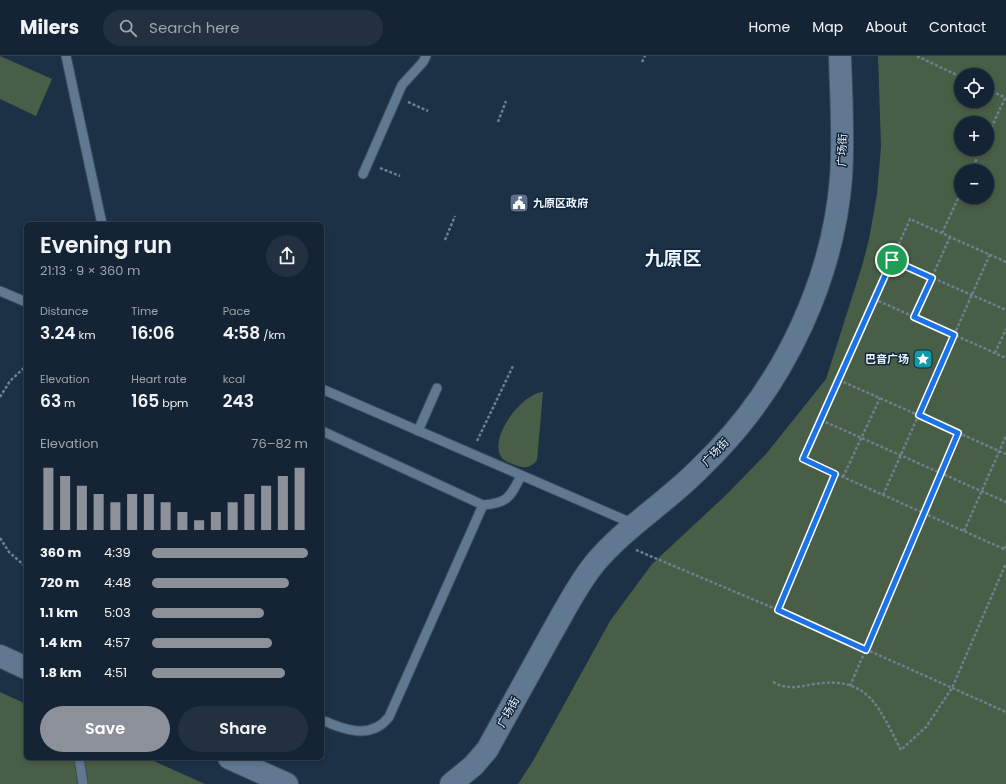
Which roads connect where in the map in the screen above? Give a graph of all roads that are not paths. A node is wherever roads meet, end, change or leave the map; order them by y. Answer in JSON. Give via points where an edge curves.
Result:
{"nodes":[{"id":1,"x":66,"y":56,"type":"edge"},
{"id":2,"x":426,"y":56,"type":"edge"},
{"id":3,"x":840,"y":56,"type":"edge"},
{"id":4,"x":363,"y":174,"type":"dead end"},
{"id":5,"x":102,"y":222,"type":"edge"},
{"id":6,"x":0,"y":291,"type":"edge"},
{"id":7,"x":24,"y":301,"type":"edge"},
{"id":8,"x":437,"y":388,"type":"dead end"},
{"id":9,"x":324,"y":390,"type":"edge"},
{"id":10,"x":418,"y":431,"type":"junction"},
{"id":11,"x":324,"y":432,"type":"edge"},
{"id":12,"x":521,"y":476,"type":"junction"},
{"id":13,"x":482,"y":505,"type":"junction"},
{"id":14,"x":634,"y":524,"type":"junction"},
{"id":15,"x":0,"y":656,"type":"edge"},
{"id":16,"x":24,"y":667,"type":"edge"},
{"id":17,"x":324,"y":721,"type":"edge"},
{"id":18,"x":79,"y":760,"type":"edge"},
{"id":19,"x":233,"y":760,"type":"edge"},
{"id":20,"x":83,"y":784,"type":"edge"},
{"id":21,"x":287,"y":784,"type":"edge"},
{"id":22,"x":451,"y":784,"type":"edge"}],
"edges":[{"from":1,"to":5,"type":"lane"},
{"from":2,"to":4,"type":"lane","via":[[402,85]]},
{"from":3,"to":14,"type":"street","name":"广场街","via":[[843,110],[841,180],[835,219],[822,269],[802,324],[770,384],[746,418],[683,485]]},
{"from":6,"to":7,"type":"lane"},
{"from":8,"to":10,"type":"lane"},
{"from":9,"to":10,"type":"lane"},
{"from":10,"to":12,"type":"lane"},
{"from":11,"to":13,"type":"lane"},
{"from":12,"to":13,"type":"lane","via":[[506,500]]},
{"from":12,"to":14,"type":"lane"},
{"from":13,"to":17,"type":"lane","via":[[389,717],[381,725],[358,731]]},
{"from":14,"to":22,"type":"street","name":"广场街","via":[[586,575],[487,750],[473,766]]},
{"from":15,"to":16,"type":"street"},
{"from":18,"to":20,"type":"lane"},
{"from":19,"to":21,"type":"street"}]}
